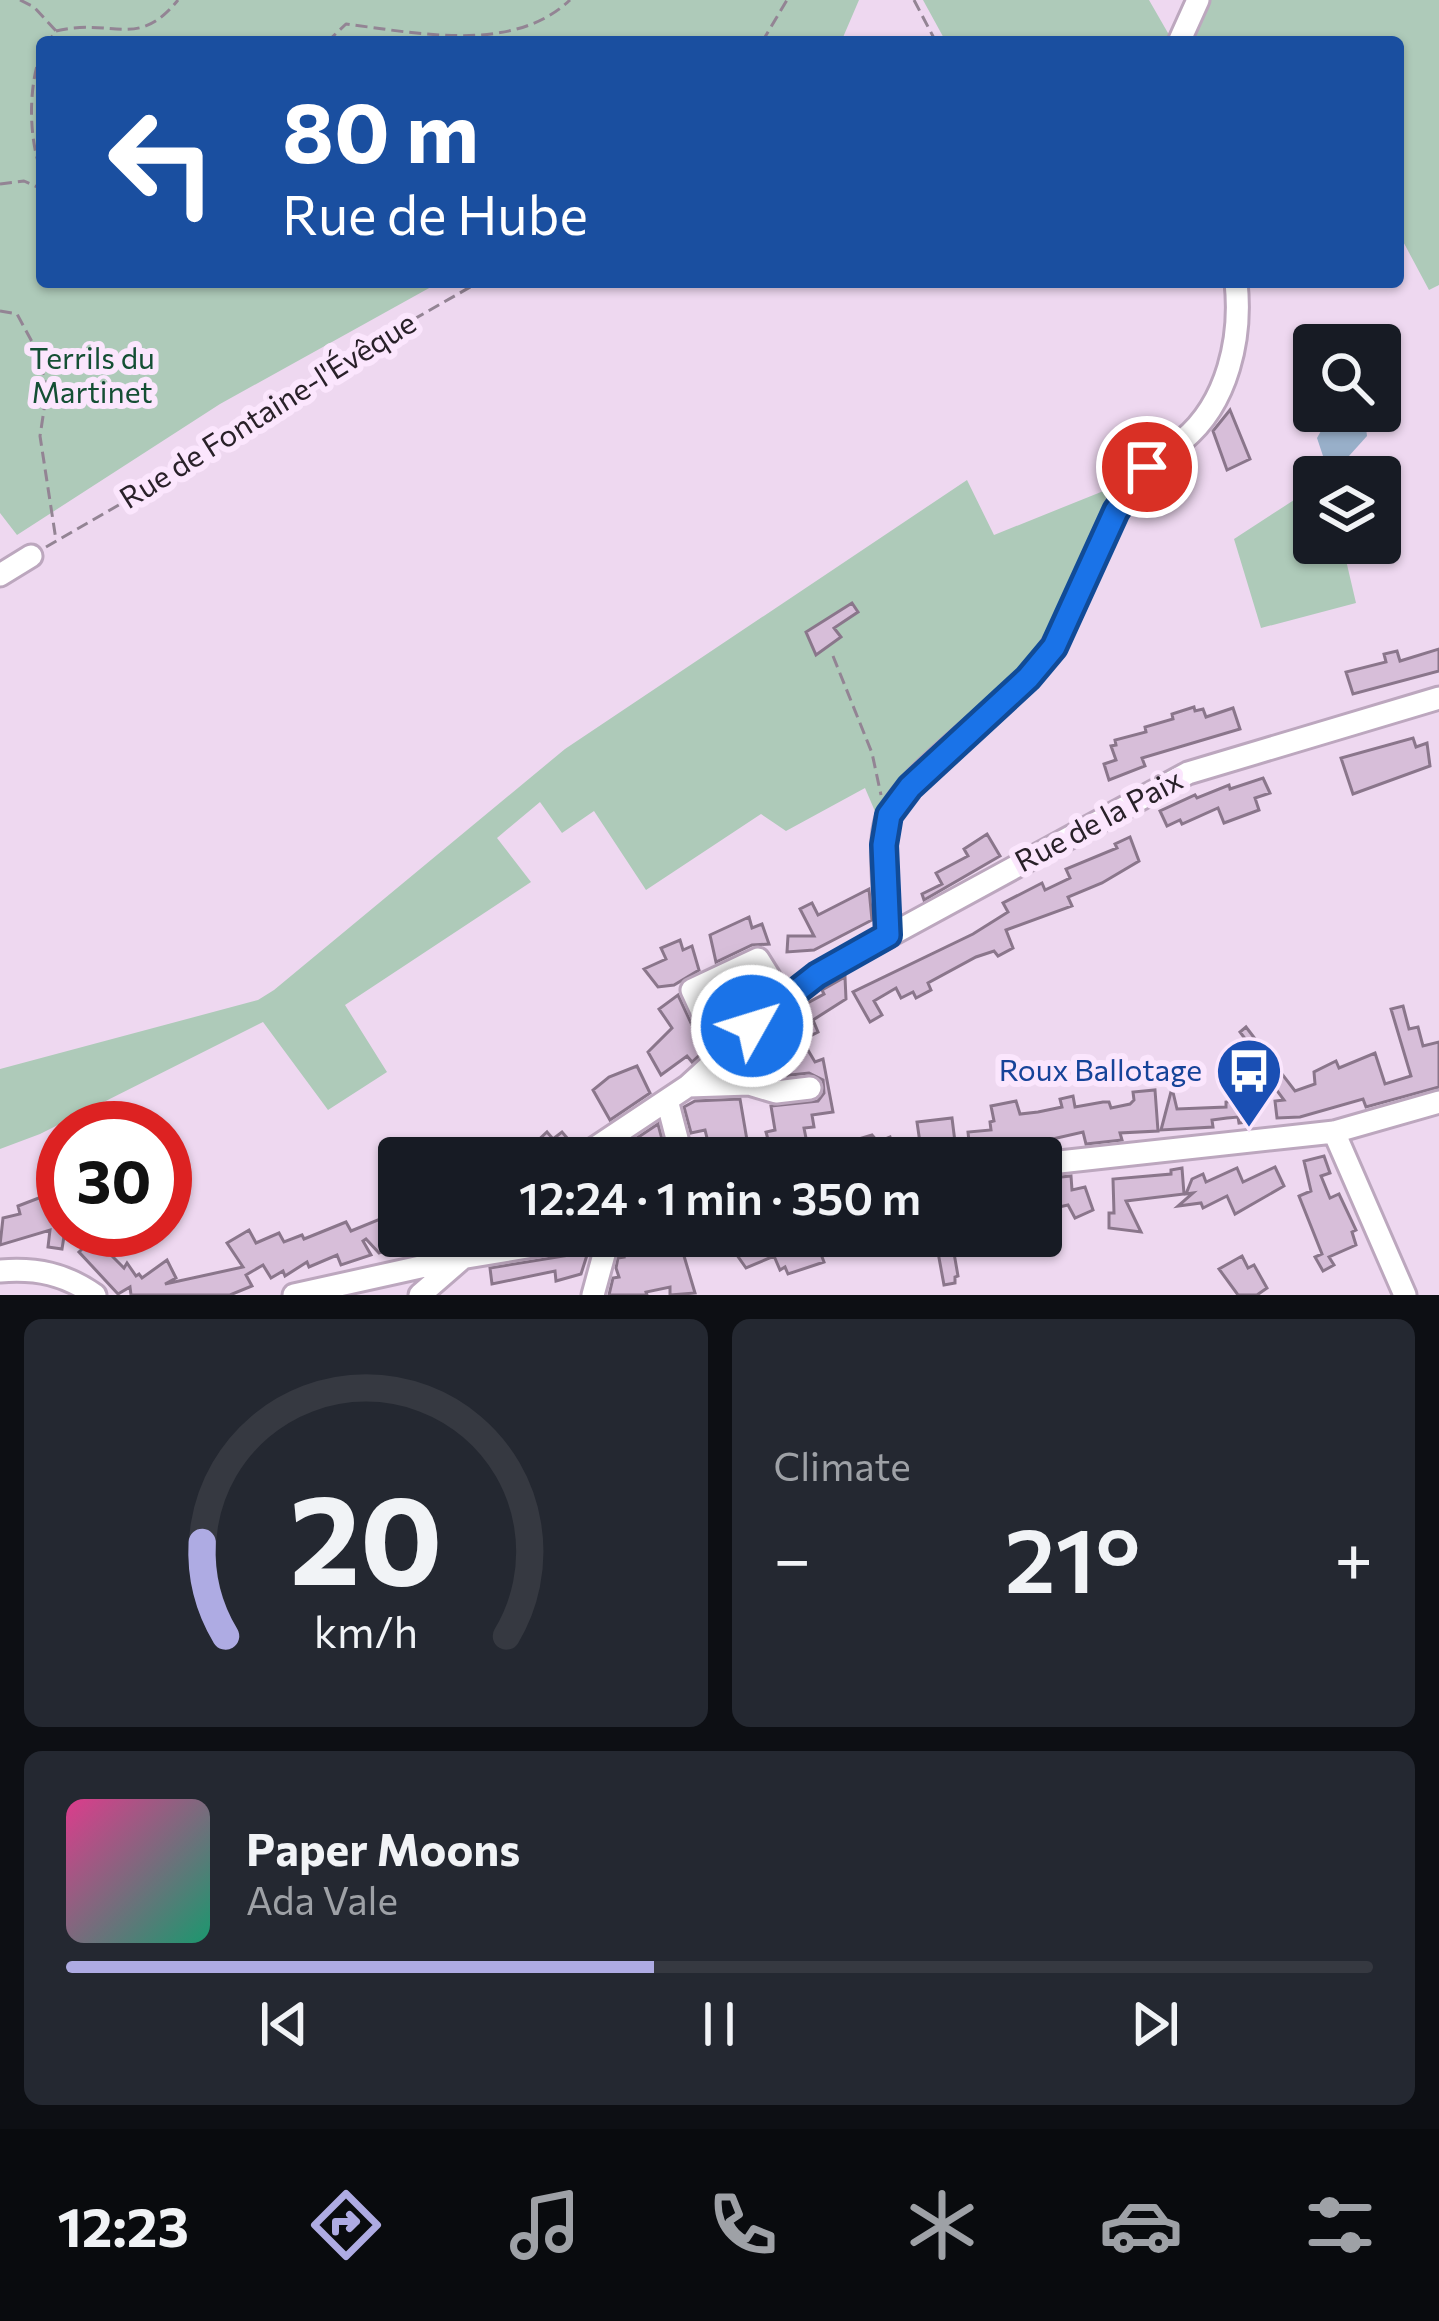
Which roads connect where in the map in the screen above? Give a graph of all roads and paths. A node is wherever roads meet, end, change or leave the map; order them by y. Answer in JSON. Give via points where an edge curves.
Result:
{"nodes":[{"id":1,"x":20,"y":0,"type":"edge"},
{"id":2,"x":178,"y":0,"type":"edge"},
{"id":3,"x":570,"y":0,"type":"edge"},
{"id":4,"x":787,"y":0,"type":"edge"},
{"id":5,"x":914,"y":0,"type":"edge"},
{"id":6,"x":1198,"y":0,"type":"edge"},
{"id":7,"x":56,"y":31,"type":"junction"},
{"id":8,"x":52,"y":36,"type":"edge"},
{"id":9,"x":333,"y":36,"type":"edge"},
{"id":10,"x":442,"y":36,"type":"edge"},
{"id":11,"x":442,"y":36,"type":"edge"},
{"id":12,"x":766,"y":36,"type":"edge"},
{"id":13,"x":933,"y":36,"type":"edge"},
{"id":14,"x":1184,"y":36,"type":"edge"},
{"id":15,"x":36,"y":86,"type":"edge"},
{"id":16,"x":36,"y":158,"type":"edge"},
{"id":17,"x":0,"y":184,"type":"edge"},
{"id":18,"x":36,"y":186,"type":"edge"},
{"id":19,"x":468,"y":288,"type":"edge"},
{"id":20,"x":1236,"y":288,"type":"edge"},
{"id":21,"x":0,"y":311,"type":"edge"},
{"id":22,"x":833,"y":656,"type":"dead end"},
{"id":23,"x":1439,"y":698,"type":"edge"},
{"id":24,"x":889,"y":815,"type":"junction"},
{"id":25,"x":888,"y":935,"type":"junction"},
{"id":26,"x":783,"y":999,"type":"junction"},
{"id":27,"x":721,"y":1053,"type":"junction"},
{"id":28,"x":688,"y":1086,"type":"junction"},
{"id":29,"x":810,"y":1088,"type":"dead end"},
{"id":30,"x":667,"y":1100,"type":"junction"},
{"id":31,"x":1439,"y":1102,"type":"edge"},
{"id":32,"x":1334,"y":1132,"type":"junction"},
{"id":33,"x":612,"y":1137,"type":"edge"},
{"id":34,"x":677,"y":1137,"type":"edge"},
{"id":35,"x":1062,"y":1162,"type":"edge"},
{"id":36,"x":467,"y":1257,"type":"edge"},
{"id":37,"x":603,"y":1257,"type":"edge"},
{"id":38,"x":461,"y":1258,"type":"junction"},
{"id":39,"x":0,"y":1270,"type":"edge"},
{"id":40,"x":95,"y":1295,"type":"edge"},
{"id":41,"x":294,"y":1295,"type":"edge"},
{"id":42,"x":420,"y":1295,"type":"edge"},
{"id":43,"x":593,"y":1295,"type":"edge"},
{"id":44,"x":1406,"y":1295,"type":"edge"}],
"edges":[{"from":1,"to":7,"type":"path"},
{"from":2,"to":7,"type":"path","via":[[153,26]]},
{"from":3,"to":10,"type":"path","via":[[542,23]]},
{"from":4,"to":12,"type":"path"},
{"from":5,"to":13,"type":"path"},
{"from":6,"to":14,"type":"street"},
{"from":7,"to":8,"type":"path"},
{"from":9,"to":11,"type":"path","via":[[346,24]]},
{"from":15,"to":16,"type":"path"},
{"from":17,"to":18,"type":"path"},
{"from":19,"to":21,"type":"path","name":"Rue de Fontaine-l'Évêque","via":[[56,542],[40,436],[47,390],[17,314]]},
{"from":20,"to":24,"type":"street","via":[[1228,368],[1204,420],[1124,494],[1054,647]]},
{"from":22,"to":24,"type":"path"},
{"from":23,"to":25,"type":"street","name":"Rue de la Paix","via":[[1188,773]]},
{"from":24,"to":25,"type":"street"},
{"from":25,"to":26,"type":"street","name":"Rue de la Paix"},
{"from":26,"to":27,"type":"street","name":"Rue de la Paix"},
{"from":26,"to":27,"type":"street","via":[[758,959],[692,990]]},
{"from":27,"to":28,"type":"street","name":"Rue de la Paix"},
{"from":28,"to":29,"type":"street"},
{"from":28,"to":30,"type":"street","name":"Rue de la Paix"},
{"from":30,"to":33,"type":"street","name":"Rue de la Paix"},
{"from":30,"to":34,"type":"street"},
{"from":31,"to":32,"type":"street"},
{"from":32,"to":35,"type":"street"},
{"from":32,"to":44,"type":"street"},
{"from":36,"to":38,"type":"street"},
{"from":37,"to":43,"type":"street"},
{"from":38,"to":41,"type":"street"},
{"from":38,"to":42,"type":"street"},
{"from":39,"to":40,"type":"street","via":[[60,1275]]}]}
